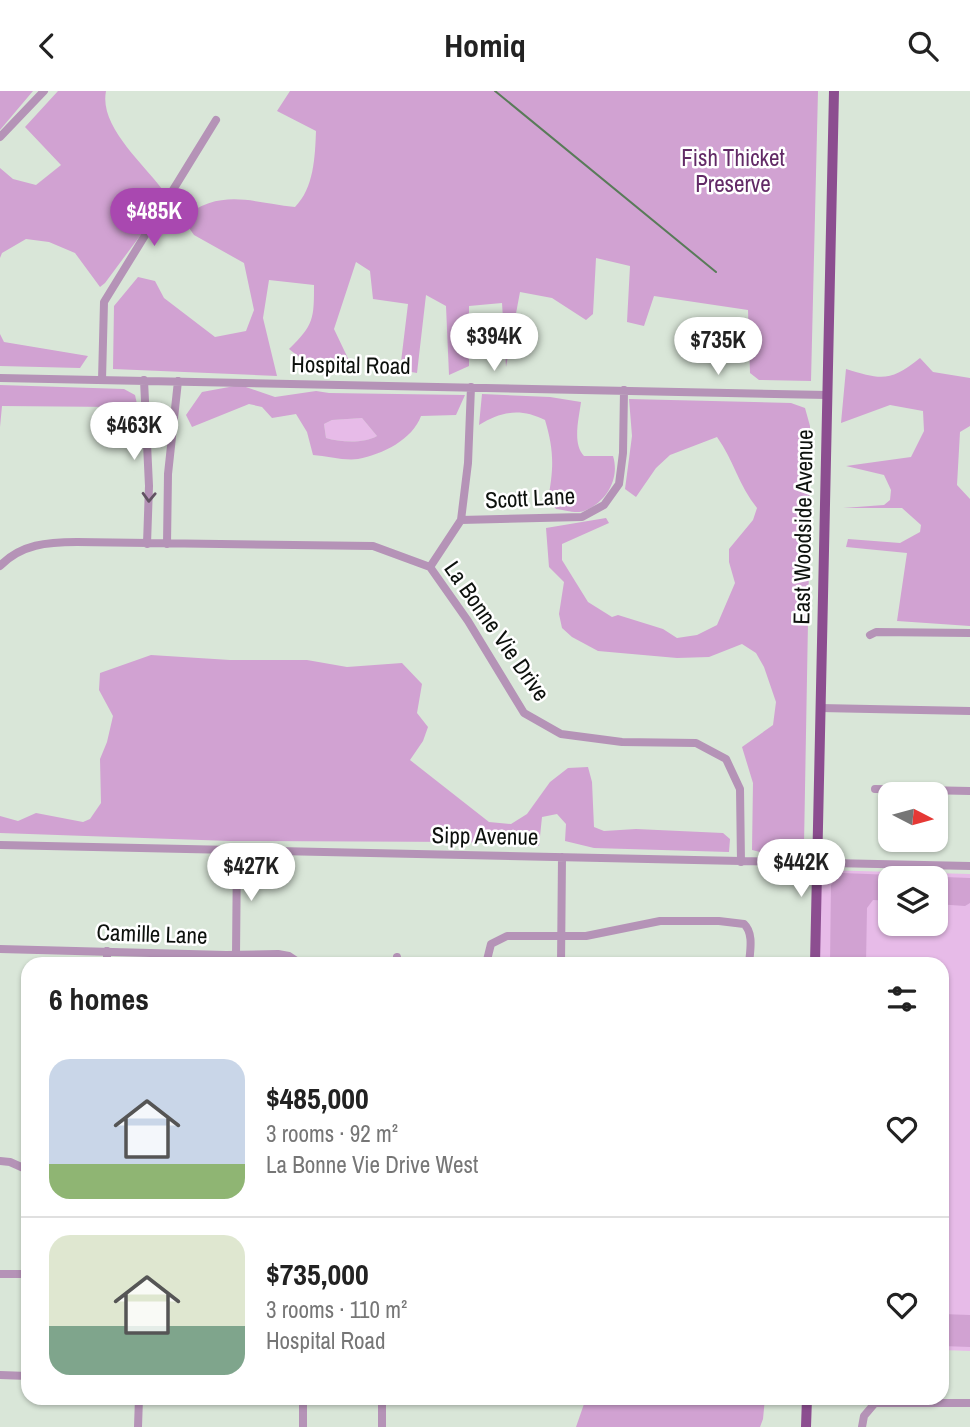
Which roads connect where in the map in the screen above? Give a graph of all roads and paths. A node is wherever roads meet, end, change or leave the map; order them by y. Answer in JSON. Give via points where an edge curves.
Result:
{"nodes":[{"id":1,"x":44,"y":91,"type":"edge"},
{"id":2,"x":834,"y":91,"type":"edge"},
{"id":3,"x":216,"y":120,"type":"dead end"},
{"id":4,"x":0,"y":137,"type":"edge"},
{"id":5,"x":0,"y":377,"type":"edge"},
{"id":6,"x":102,"y":380,"type":"junction"},
{"id":7,"x":144,"y":380,"type":"junction"},
{"id":8,"x":178,"y":381,"type":"junction"},
{"id":9,"x":471,"y":387,"type":"junction"},
{"id":10,"x":624,"y":390,"type":"junction"},
{"id":11,"x":827,"y":395,"type":"junction"},
{"id":12,"x":461,"y":520,"type":"junction"},
{"id":13,"x":147,"y":544,"type":"junction"},
{"id":14,"x":167,"y":544,"type":"junction"},
{"id":15,"x":0,"y":566,"type":"edge"},
{"id":16,"x":430,"y":567,"type":"junction"},
{"id":17,"x":970,"y":633,"type":"edge"},
{"id":18,"x":870,"y":635,"type":"dead end"},
{"id":19,"x":820,"y":708,"type":"junction"},
{"id":20,"x":970,"y":712,"type":"edge"},
{"id":21,"x":875,"y":789,"type":"dead end"},
{"id":22,"x":970,"y":791,"type":"edge"},
{"id":23,"x":0,"y":845,"type":"edge"},
{"id":24,"x":237,"y":850,"type":"junction"},
{"id":25,"x":562,"y":857,"type":"junction"},
{"id":26,"x":741,"y":862,"type":"junction"},
{"id":27,"x":818,"y":864,"type":"junction"},
{"id":28,"x":970,"y":866,"type":"edge"},
{"id":29,"x":561,"y":937,"type":"junction"},
{"id":30,"x":0,"y":949,"type":"edge"},
{"id":31,"x":107,"y":951,"type":"junction"},
{"id":32,"x":236,"y":955,"type":"junction"},
{"id":33,"x":107,"y":957,"type":"edge"},
{"id":34,"x":186,"y":957,"type":"edge"},
{"id":35,"x":232,"y":957,"type":"edge"},
{"id":36,"x":290,"y":957,"type":"edge"},
{"id":37,"x":488,"y":957,"type":"edge"},
{"id":38,"x":561,"y":957,"type":"edge"},
{"id":39,"x":749,"y":957,"type":"edge"},
{"id":40,"x":815,"y":957,"type":"edge"},
{"id":41,"x":0,"y":1161,"type":"edge"},
{"id":42,"x":21,"y":1167,"type":"edge"},
{"id":43,"x":0,"y":1274,"type":"edge"},
{"id":44,"x":21,"y":1275,"type":"edge"},
{"id":45,"x":0,"y":1375,"type":"edge"},
{"id":46,"x":21,"y":1376,"type":"edge"},
{"id":47,"x":949,"y":1403,"type":"edge"},
{"id":48,"x":970,"y":1403,"type":"edge"},
{"id":49,"x":139,"y":1405,"type":"edge"},
{"id":50,"x":303,"y":1405,"type":"edge"},
{"id":51,"x":383,"y":1405,"type":"edge"},
{"id":52,"x":807,"y":1405,"type":"edge"},
{"id":53,"x":873,"y":1405,"type":"edge"},
{"id":54,"x":138,"y":1427,"type":"edge"},
{"id":55,"x":303,"y":1427,"type":"edge"},
{"id":56,"x":382,"y":1427,"type":"edge"},
{"id":57,"x":806,"y":1427,"type":"edge"},
{"id":58,"x":862,"y":1427,"type":"edge"}],
"edges":[{"from":1,"to":4,"type":"street"},
{"from":2,"to":11,"type":"main road","name":"East Woodside Avenue"},
{"from":3,"to":6,"type":"street","via":[[104,302]]},
{"from":5,"to":6,"type":"street","name":"Hospital Road"},
{"from":6,"to":7,"type":"street","name":"Hospital Road"},
{"from":7,"to":8,"type":"street","name":"Hospital Road"},
{"from":7,"to":13,"type":"street","one_way":true},
{"from":8,"to":9,"type":"street","name":"Hospital Road"},
{"from":8,"to":14,"type":"street","via":[[168,474]]},
{"from":9,"to":10,"type":"street","name":"Hospital Road"},
{"from":9,"to":12,"type":"street"},
{"from":10,"to":11,"type":"street","name":"Hospital Road"},
{"from":10,"to":12,"type":"street","name":"Scott Lane","via":[[618,484],[604,505],[582,517]]},
{"from":11,"to":19,"type":"main road","name":"East Woodside Avenue"},
{"from":12,"to":16,"type":"street"},
{"from":13,"to":14,"type":"street","name":"La Bonne Vie Drive"},
{"from":13,"to":15,"type":"street","name":"La Bonne Vie Drive","via":[[51,542],[24,548]]},
{"from":14,"to":16,"type":"street","name":"La Bonne Vie Drive","via":[[373,546]]},
{"from":16,"to":26,"type":"street","name":"La Bonne Vie Drive","via":[[524,713],[561,734],[622,742],[696,743],[726,759],[740,789]]},
{"from":17,"to":18,"type":"street"},
{"from":19,"to":20,"type":"street"},
{"from":19,"to":27,"type":"main road","name":"East Woodside Avenue"},
{"from":21,"to":22,"type":"street"},
{"from":23,"to":24,"type":"street","name":"Sipp Avenue"},
{"from":24,"to":25,"type":"street","name":"Sipp Avenue"},
{"from":24,"to":32,"type":"street"},
{"from":25,"to":26,"type":"street","name":"Sipp Avenue"},
{"from":25,"to":29,"type":"street"},
{"from":26,"to":27,"type":"street","name":"Sipp Avenue"},
{"from":27,"to":28,"type":"street","name":"Sipp Avenue"},
{"from":27,"to":40,"type":"main road","name":"East Woodside Avenue"},
{"from":29,"to":37,"type":"street","via":[[499,938],[491,944]]},
{"from":29,"to":38,"type":"street"},
{"from":29,"to":39,"type":"street","via":[[660,921],[737,922],[750,931]]},
{"from":30,"to":31,"type":"street","name":"Camille Lane"},
{"from":31,"to":33,"type":"street"},
{"from":31,"to":34,"type":"street","name":"Camille Lane"},
{"from":32,"to":35,"type":"street","name":"Camille Lane"},
{"from":32,"to":36,"type":"street","name":"Camille Lane"},
{"from":41,"to":42,"type":"street"},
{"from":43,"to":44,"type":"street"},
{"from":45,"to":46,"type":"street"},
{"from":47,"to":48,"type":"street"},
{"from":49,"to":54,"type":"street"},
{"from":50,"to":55,"type":"street"},
{"from":51,"to":56,"type":"street"},
{"from":52,"to":57,"type":"main road"},
{"from":53,"to":58,"type":"street"}]}
